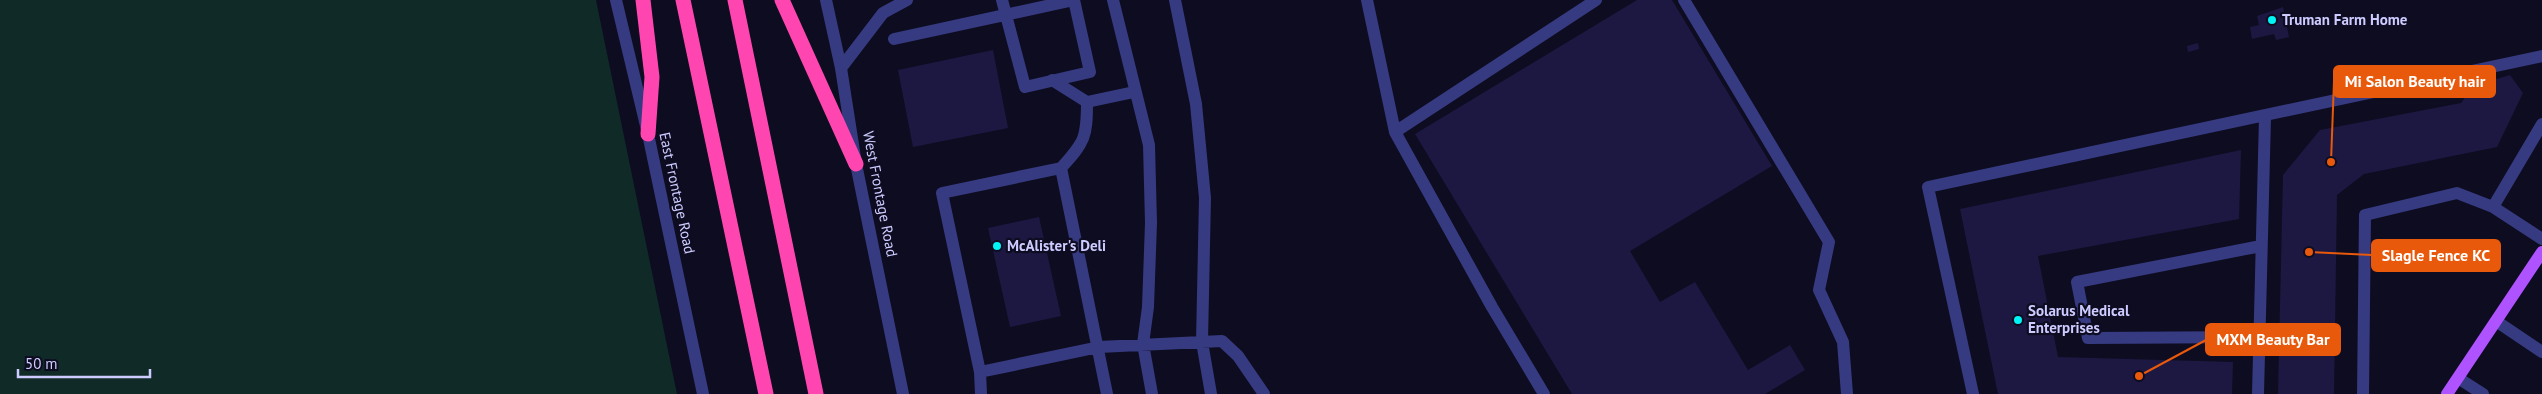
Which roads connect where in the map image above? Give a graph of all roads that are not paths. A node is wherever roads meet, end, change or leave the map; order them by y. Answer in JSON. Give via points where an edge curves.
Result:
{"nodes":[{"id":1,"x":616,"y":0,"type":"edge"},
{"id":2,"x":643,"y":0,"type":"edge"},
{"id":3,"x":683,"y":0,"type":"edge"},
{"id":4,"x":735,"y":0,"type":"edge"},
{"id":5,"x":782,"y":0,"type":"edge"},
{"id":6,"x":826,"y":0,"type":"edge"},
{"id":7,"x":907,"y":0,"type":"edge"},
{"id":8,"x":1002,"y":0,"type":"edge"},
{"id":9,"x":1113,"y":0,"type":"edge"},
{"id":10,"x":1175,"y":0,"type":"edge"},
{"id":11,"x":1367,"y":0,"type":"edge"},
{"id":12,"x":1596,"y":0,"type":"edge"},
{"id":13,"x":1684,"y":0,"type":"edge"},
{"id":14,"x":1006,"y":14,"type":"junction"},
{"id":15,"x":894,"y":39,"type":"dead end"},
{"id":16,"x":2542,"y":56,"type":"edge"},
{"id":17,"x":841,"y":68,"type":"junction"},
{"id":18,"x":1052,"y":80,"type":"junction"},
{"id":19,"x":1134,"y":92,"type":"junction"},
{"id":20,"x":1087,"y":102,"type":"junction"},
{"id":21,"x":2264,"y":117,"type":"junction"},
{"id":22,"x":2542,"y":124,"type":"edge"},
{"id":23,"x":1395,"y":132,"type":"junction"},
{"id":24,"x":648,"y":134,"type":"junction"},
{"id":25,"x":856,"y":164,"type":"junction"},
{"id":26,"x":1061,"y":168,"type":"junction"},
{"id":27,"x":2492,"y":207,"type":"junction"},
{"id":28,"x":2542,"y":239,"type":"edge"},
{"id":29,"x":2261,"y":246,"type":"junction"},
{"id":30,"x":2542,"y":252,"type":"edge"},
{"id":31,"x":2496,"y":321,"type":"junction"},
{"id":32,"x":2259,"y":337,"type":"junction"},
{"id":33,"x":1202,"y":342,"type":"junction"},
{"id":34,"x":1143,"y":344,"type":"junction"},
{"id":35,"x":1099,"y":347,"type":"junction"},
{"id":36,"x":2542,"y":352,"type":"edge"},
{"id":37,"x":980,"y":372,"type":"junction"},
{"id":38,"x":2458,"y":378,"type":"junction"},
{"id":39,"x":703,"y":394,"type":"edge"},
{"id":40,"x":766,"y":394,"type":"edge"},
{"id":41,"x":816,"y":394,"type":"edge"},
{"id":42,"x":903,"y":394,"type":"edge"},
{"id":43,"x":981,"y":394,"type":"edge"},
{"id":44,"x":1107,"y":394,"type":"edge"},
{"id":45,"x":1152,"y":394,"type":"edge"},
{"id":46,"x":1211,"y":394,"type":"edge"},
{"id":47,"x":1264,"y":394,"type":"edge"},
{"id":48,"x":1544,"y":394,"type":"edge"},
{"id":49,"x":1847,"y":394,"type":"edge"},
{"id":50,"x":1973,"y":394,"type":"edge"},
{"id":51,"x":2258,"y":394,"type":"edge"},
{"id":52,"x":2363,"y":394,"type":"edge"},
{"id":53,"x":2447,"y":394,"type":"edge"},
{"id":54,"x":2483,"y":394,"type":"edge"}],
"edges":[{"from":1,"to":24,"type":"street","name":"East Frontage Road"},
{"from":2,"to":24,"type":"highway","via":[[652,77]]},
{"from":3,"to":40,"type":"highway"},
{"from":4,"to":41,"type":"highway"},
{"from":5,"to":25,"type":"highway"},
{"from":6,"to":17,"type":"street","name":"West Frontage Road"},
{"from":7,"to":17,"type":"street","via":[[883,13]]},
{"from":8,"to":14,"type":"street"},
{"from":9,"to":19,"type":"street"},
{"from":10,"to":33,"type":"street","via":[[1196,104],[1205,198]]},
{"from":11,"to":23,"type":"street"},
{"from":12,"to":23,"type":"street"},
{"from":13,"to":49,"type":"street","via":[[1829,242],[1819,290],[1843,342]]},
{"from":14,"to":15,"type":"street"},
{"from":14,"to":18,"type":"street","via":[[1025,87]]},
{"from":14,"to":18,"type":"street","via":[[1074,0],[1090,72]]},
{"from":16,"to":21,"type":"street"},
{"from":17,"to":25,"type":"street","name":"West Frontage Road"},
{"from":18,"to":20,"type":"street"},
{"from":19,"to":20,"type":"street"},
{"from":19,"to":34,"type":"street","via":[[1149,145],[1149,298]]},
{"from":20,"to":26,"type":"street","via":[[1087,133]]},
{"from":21,"to":29,"type":"street"},
{"from":21,"to":50,"type":"street","via":[[1928,187]]},
{"from":22,"to":27,"type":"street"},
{"from":23,"to":48,"type":"street"},
{"from":24,"to":39,"type":"street","name":"East Frontage Road"},
{"from":25,"to":42,"type":"street","name":"West Frontage Road"},
{"from":26,"to":35,"type":"street"},
{"from":26,"to":37,"type":"street","via":[[942,193]]},
{"from":27,"to":28,"type":"street"},
{"from":27,"to":52,"type":"street","via":[[2457,193],[2365,214]]},
{"from":29,"to":32,"type":"street"},
{"from":29,"to":32,"type":"street","via":[[2076,282],[2088,338]]},
{"from":30,"to":31,"type":"main road"},
{"from":31,"to":36,"type":"street"},
{"from":31,"to":38,"type":"main road"},
{"from":32,"to":51,"type":"street"},
{"from":33,"to":34,"type":"street"},
{"from":33,"to":46,"type":"street"},
{"from":33,"to":47,"type":"street","via":[[1222,341],[1238,356]]},
{"from":34,"to":35,"type":"street"},
{"from":34,"to":45,"type":"street"},
{"from":35,"to":37,"type":"street"},
{"from":35,"to":44,"type":"street"},
{"from":37,"to":43,"type":"street"},
{"from":38,"to":53,"type":"main road"},
{"from":38,"to":54,"type":"street"}]}
